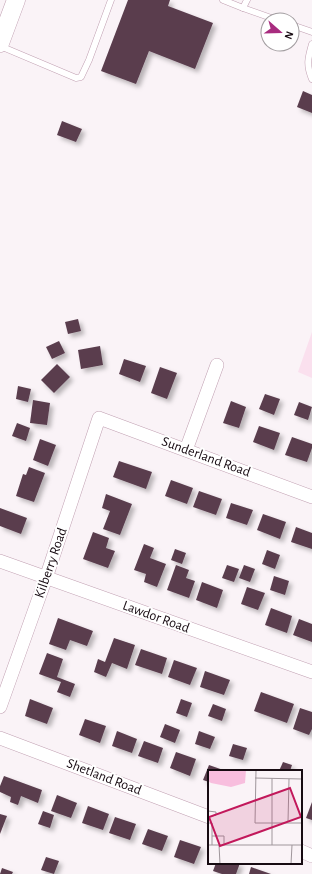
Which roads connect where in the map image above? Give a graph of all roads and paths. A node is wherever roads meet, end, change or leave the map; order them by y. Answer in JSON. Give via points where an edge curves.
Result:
{"nodes":[{"id":1,"x":14,"y":0,"type":"edge"},
{"id":2,"x":111,"y":0,"type":"edge"},
{"id":3,"x":224,"y":0,"type":"edge"},
{"id":4,"x":247,"y":0,"type":"edge"},
{"id":5,"x":243,"y":8,"type":"junction"},
{"id":6,"x":260,"y":14,"type":"edge"},
{"id":7,"x":300,"y":28,"type":"edge"},
{"id":8,"x":312,"y":32,"type":"edge"},
{"id":9,"x":0,"y":43,"type":"edge"},
{"id":10,"x":312,"y":44,"type":"edge"},
{"id":11,"x":0,"y":46,"type":"edge"},
{"id":12,"x":312,"y":79,"type":"edge"},
{"id":13,"x":217,"y":365,"type":"dead end"},
{"id":14,"x":99,"y":418,"type":"joint"},
{"id":15,"x":186,"y":450,"type":"junction"},
{"id":16,"x":312,"y":497,"type":"edge"},
{"id":17,"x":0,"y":561,"type":"edge"},
{"id":18,"x":46,"y":578,"type":"junction"},
{"id":19,"x":312,"y":672,"type":"edge"},
{"id":20,"x":0,"y":708,"type":"edge"},
{"id":21,"x":0,"y":738,"type":"edge"},
{"id":22,"x":208,"y":817,"type":"edge"},
{"id":23,"x":302,"y":852,"type":"edge"},
{"id":24,"x":312,"y":856,"type":"edge"}],
"edges":[{"from":1,"to":9,"type":"street"},
{"from":2,"to":11,"type":"lane","via":[[81,77],[76,78]]},
{"from":3,"to":5,"type":"lane"},
{"from":4,"to":5,"type":"lane"},
{"from":5,"to":6,"type":"lane"},
{"from":7,"to":8,"type":"lane"},
{"from":10,"to":12,"type":"lane","via":[[308,58],[308,70]]},
{"from":13,"to":15,"type":"street"},
{"from":14,"to":15,"type":"street","name":"Sunderland Road"},
{"from":14,"to":18,"type":"street","name":"Kilberry Road"},
{"from":15,"to":16,"type":"street","name":"Sunderland Road"},
{"from":17,"to":18,"type":"street","name":"Lawdor Road"},
{"from":18,"to":19,"type":"street","name":"Lawdor Road"},
{"from":18,"to":20,"type":"street","name":"Kilberry Road"},
{"from":21,"to":22,"type":"street","name":"Shetland Road"},
{"from":23,"to":24,"type":"street"}]}
